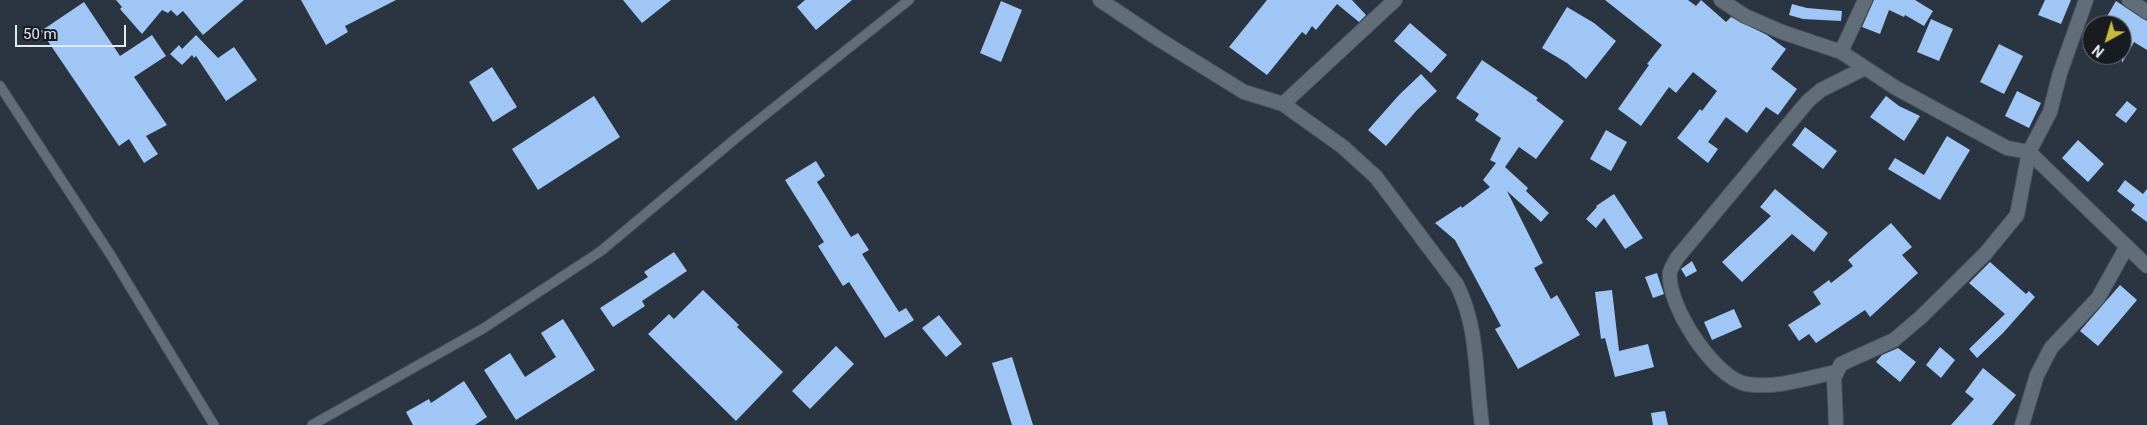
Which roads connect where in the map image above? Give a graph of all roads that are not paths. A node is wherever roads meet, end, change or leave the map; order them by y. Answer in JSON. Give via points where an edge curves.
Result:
{"nodes":[{"id":1,"x":909,"y":0,"type":"edge"},
{"id":2,"x":1100,"y":0,"type":"edge"},
{"id":3,"x":1395,"y":0,"type":"edge"},
{"id":4,"x":1721,"y":0,"type":"edge"},
{"id":5,"x":1865,"y":0,"type":"edge"},
{"id":6,"x":2086,"y":0,"type":"edge"},
{"id":7,"x":2129,"y":0,"type":"edge"},
{"id":8,"x":2147,"y":12,"type":"edge"},
{"id":9,"x":1841,"y":52,"type":"junction"},
{"id":10,"x":1865,"y":68,"type":"junction"},
{"id":11,"x":0,"y":86,"type":"edge"},
{"id":12,"x":1283,"y":104,"type":"junction"},
{"id":13,"x":2028,"y":152,"type":"junction"},
{"id":14,"x":2126,"y":248,"type":"junction"},
{"id":15,"x":2147,"y":266,"type":"edge"},
{"id":16,"x":1836,"y":372,"type":"junction"},
{"id":17,"x":214,"y":425,"type":"edge"},
{"id":18,"x":312,"y":425,"type":"edge"},
{"id":19,"x":1482,"y":425,"type":"edge"},
{"id":20,"x":1836,"y":425,"type":"edge"},
{"id":21,"x":2022,"y":425,"type":"edge"}],
"edges":[{"from":1,"to":18,"type":"lane","via":[[601,251],[484,328]]},
{"from":2,"to":12,"type":"street","via":[[1244,92]]},
{"from":3,"to":12,"type":"street"},
{"from":4,"to":9,"type":"street","via":[[1745,16]]},
{"from":5,"to":9,"type":"street"},
{"from":6,"to":13,"type":"street","via":[[2050,112]]},
{"from":7,"to":8,"type":"street"},
{"from":9,"to":10,"type":"street"},
{"from":10,"to":13,"type":"street","via":[[1999,144]]},
{"from":10,"to":16,"type":"street","via":[[1821,90],[1808,101],[1677,258],[1670,271],[1678,306],[1694,338],[1702,351],[1726,374],[1744,384],[1767,386]]},
{"from":11,"to":17,"type":"lane","via":[[110,254]]},
{"from":12,"to":19,"type":"street","via":[[1343,147],[1376,176],[1457,285],[1467,304],[1474,336]]},
{"from":13,"to":14,"type":"street"},
{"from":13,"to":16,"type":"street","via":[[2017,215],[1985,254],[1894,340],[1841,364]]},
{"from":14,"to":15,"type":"street"},
{"from":14,"to":21,"type":"street","via":[[2098,298],[2051,348],[2037,376]]},
{"from":16,"to":20,"type":"street"}]}
